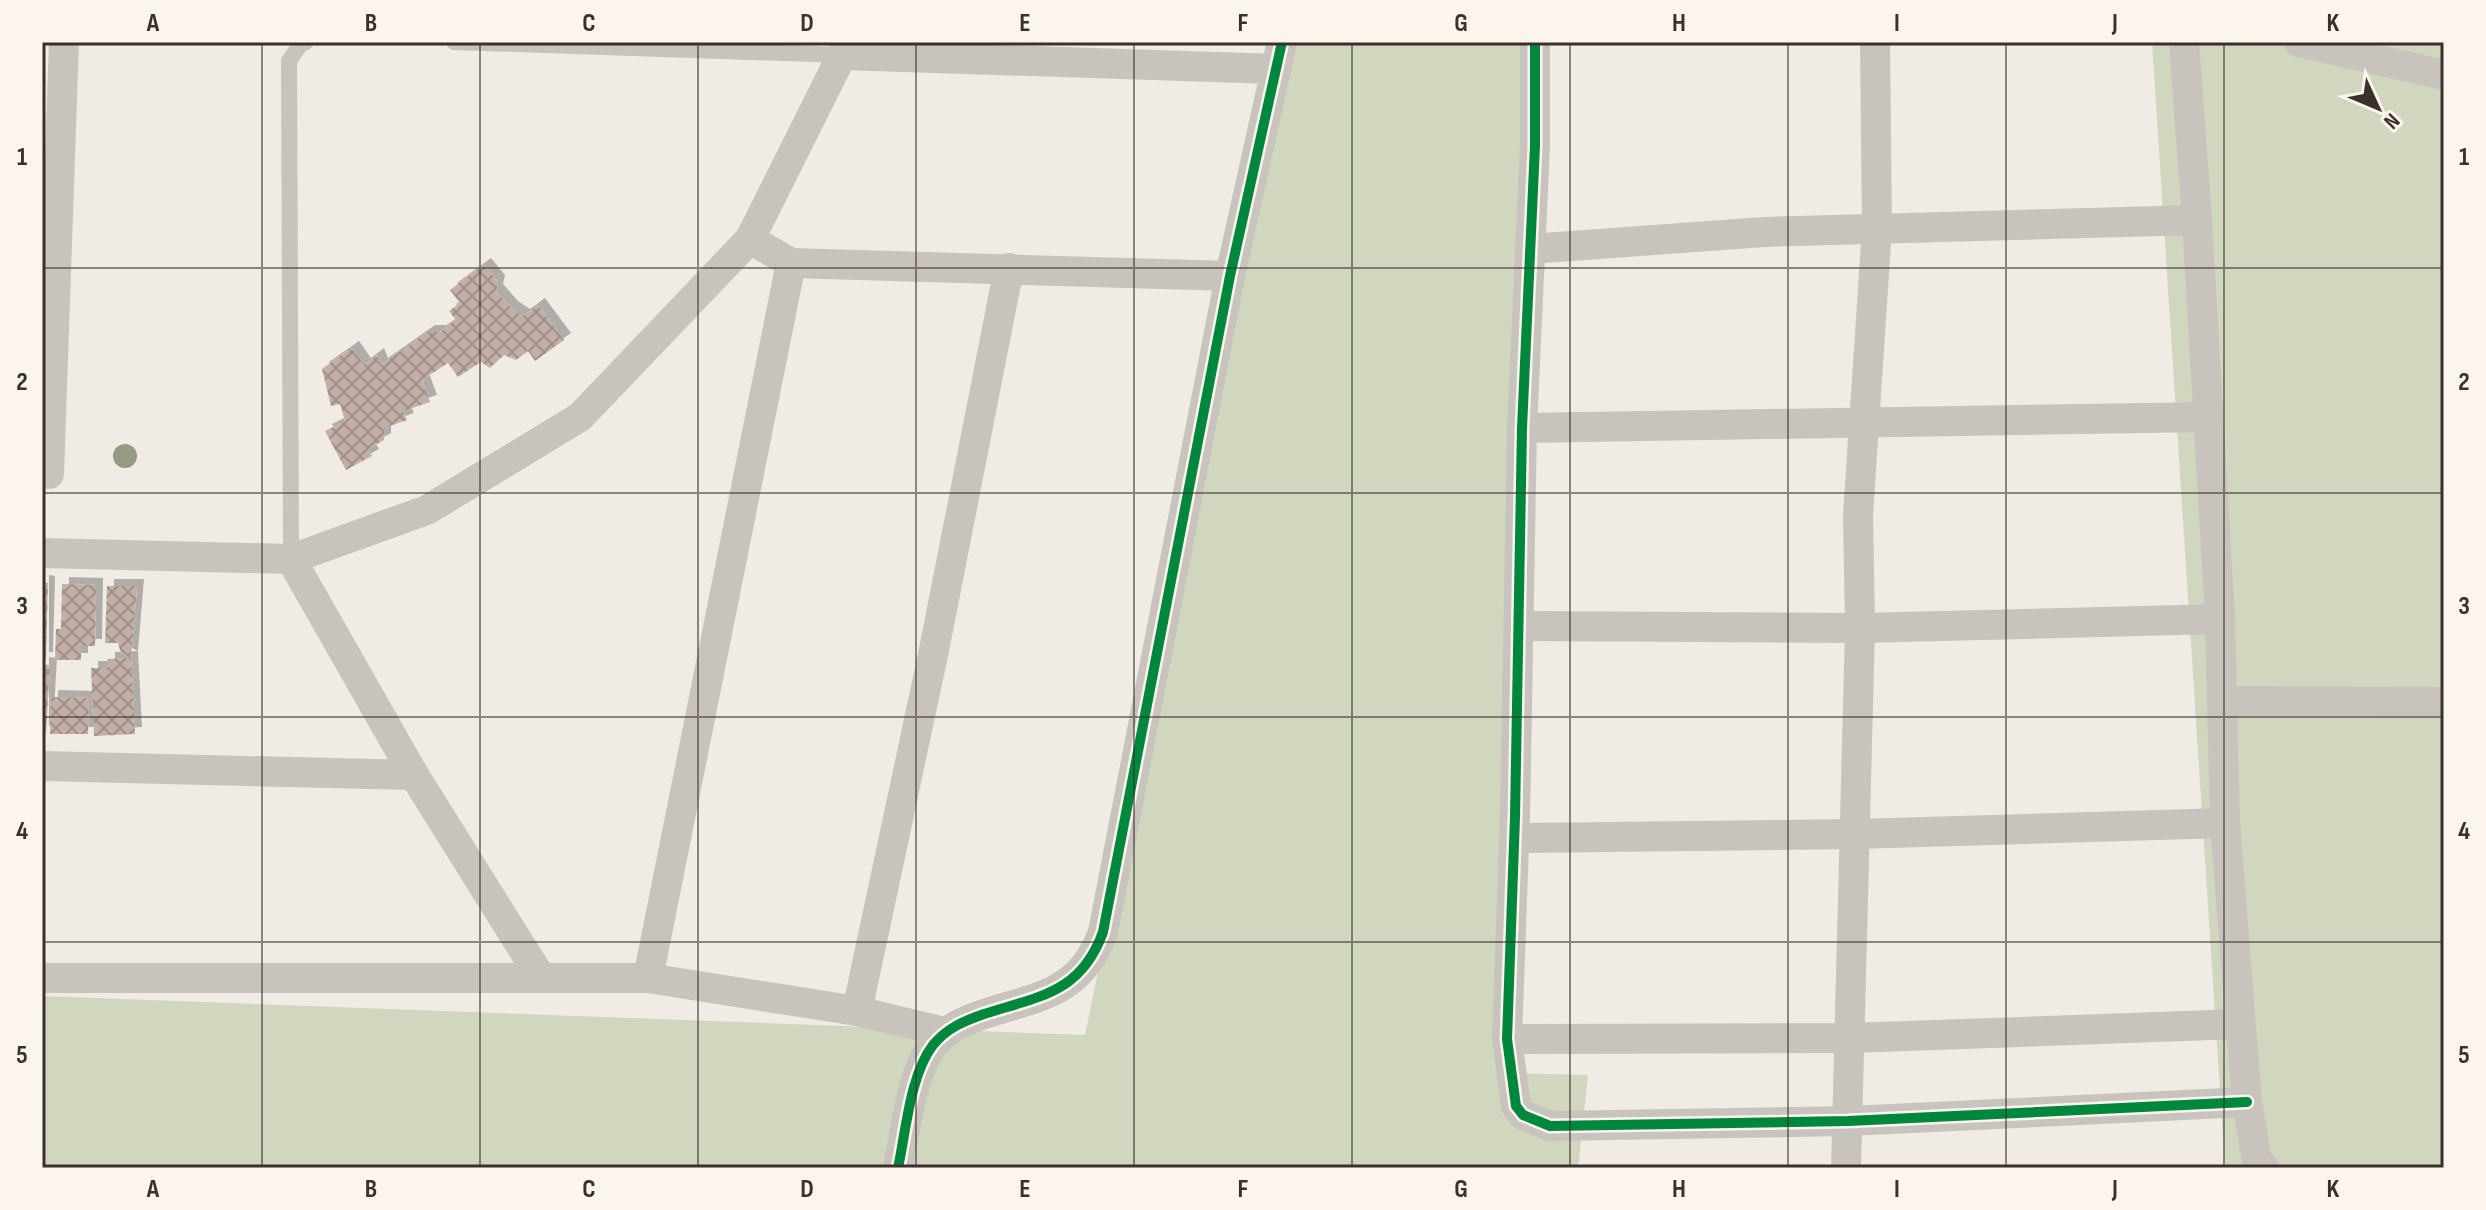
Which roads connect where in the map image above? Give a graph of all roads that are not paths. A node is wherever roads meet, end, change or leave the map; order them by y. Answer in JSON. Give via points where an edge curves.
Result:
{"nodes":[{"id":1,"x":64,"y":42,"type":"edge"},
{"id":2,"x":306,"y":42,"type":"edge"},
{"id":3,"x":454,"y":42,"type":"edge"},
{"id":4,"x":1535,"y":42,"type":"edge"},
{"id":5,"x":1875,"y":42,"type":"edge"},
{"id":6,"x":2184,"y":42,"type":"edge"},
{"id":7,"x":2299,"y":42,"type":"edge"},
{"id":8,"x":844,"y":49,"type":"edge"},
{"id":9,"x":1279,"y":56,"type":"edge"},
{"id":10,"x":52,"y":72,"type":"edge"},
{"id":11,"x":2444,"y":75,"type":"edge"},
{"id":12,"x":2197,"y":220,"type":"junction"},
{"id":13,"x":1877,"y":228,"type":"junction"},
{"id":14,"x":750,"y":239,"type":"junction"},
{"id":15,"x":1530,"y":249,"type":"junction"},
{"id":16,"x":791,"y":263,"type":"junction"},
{"id":17,"x":1009,"y":268,"type":"junction"},
{"id":18,"x":1230,"y":276,"type":"junction"},
{"id":19,"x":2208,"y":417,"type":"junction"},
{"id":20,"x":1865,"y":423,"type":"junction"},
{"id":21,"x":1522,"y":428,"type":"junction"},
{"id":22,"x":49,"y":474,"type":"dead end"},
{"id":23,"x":42,"y":553,"type":"edge"},
{"id":24,"x":291,"y":559,"type":"junction"},
{"id":25,"x":2220,"y":619,"type":"junction"},
{"id":26,"x":1520,"y":626,"type":"junction"},
{"id":27,"x":1860,"y":628,"type":"junction"},
{"id":28,"x":2222,"y":701,"type":"junction"},
{"id":29,"x":2444,"y":702,"type":"edge"},
{"id":30,"x":42,"y":766,"type":"edge"},
{"id":31,"x":414,"y":775,"type":"junction"},
{"id":32,"x":2225,"y":823,"type":"junction"},
{"id":33,"x":1855,"y":834,"type":"junction"},
{"id":34,"x":1514,"y":838,"type":"junction"},
{"id":35,"x":42,"y":978,"type":"edge"},
{"id":36,"x":541,"y":978,"type":"junction"},
{"id":37,"x":648,"y":978,"type":"junction"},
{"id":38,"x":857,"y":1011,"type":"junction"},
{"id":39,"x":2240,"y":1024,"type":"junction"},
{"id":40,"x":945,"y":1032,"type":"junction"},
{"id":41,"x":1850,"y":1038,"type":"junction"},
{"id":42,"x":1507,"y":1039,"type":"junction"},
{"id":43,"x":2247,"y":1102,"type":"junction"},
{"id":44,"x":1848,"y":1121,"type":"junction"},
{"id":45,"x":898,"y":1168,"type":"edge"},
{"id":46,"x":1846,"y":1168,"type":"edge"},
{"id":47,"x":2264,"y":1168,"type":"edge"}],
"edges":[{"from":1,"to":10,"type":"street"},
{"from":2,"to":24,"type":"lane","via":[[289,61]]},
{"from":3,"to":8,"type":"lane"},
{"from":4,"to":15,"type":"street"},
{"from":5,"to":13,"type":"street"},
{"from":6,"to":12,"type":"street"},
{"from":7,"to":11,"type":"street"},
{"from":8,"to":9,"type":"street"},
{"from":8,"to":14,"type":"street"},
{"from":9,"to":18,"type":"street"},
{"from":10,"to":22,"type":"street"},
{"from":12,"to":13,"type":"street"},
{"from":12,"to":19,"type":"street"},
{"from":13,"to":15,"type":"street"},
{"from":13,"to":20,"type":"street"},
{"from":14,"to":16,"type":"street"},
{"from":14,"to":24,"type":"street","via":[[580,417],[427,510]]},
{"from":15,"to":21,"type":"street"},
{"from":16,"to":17,"type":"street"},
{"from":16,"to":37,"type":"street"},
{"from":17,"to":18,"type":"street"},
{"from":17,"to":38,"type":"street"},
{"from":18,"to":40,"type":"street","via":[[1103,932],[1079,974],[1056,990]]},
{"from":19,"to":20,"type":"street"},
{"from":19,"to":25,"type":"street"},
{"from":20,"to":21,"type":"street"},
{"from":20,"to":27,"type":"street","via":[[1858,515]]},
{"from":21,"to":26,"type":"street"},
{"from":23,"to":24,"type":"street"},
{"from":24,"to":31,"type":"street"},
{"from":25,"to":27,"type":"street"},
{"from":25,"to":28,"type":"street"},
{"from":26,"to":27,"type":"street"},
{"from":26,"to":34,"type":"street"},
{"from":27,"to":33,"type":"street"},
{"from":28,"to":29,"type":"street"},
{"from":28,"to":32,"type":"street"},
{"from":30,"to":31,"type":"street"},
{"from":31,"to":36,"type":"street"},
{"from":32,"to":33,"type":"street"},
{"from":32,"to":39,"type":"street"},
{"from":33,"to":34,"type":"street"},
{"from":33,"to":41,"type":"street"},
{"from":34,"to":42,"type":"street"},
{"from":35,"to":36,"type":"street"},
{"from":36,"to":37,"type":"street"},
{"from":37,"to":38,"type":"street"},
{"from":38,"to":40,"type":"street"},
{"from":39,"to":41,"type":"street"},
{"from":39,"to":43,"type":"street"},
{"from":40,"to":45,"type":"street","via":[[923,1063]]},
{"from":41,"to":42,"type":"street"},
{"from":41,"to":44,"type":"street"},
{"from":42,"to":44,"type":"street","via":[[1516,1106],[1523,1115],[1550,1126]]},
{"from":43,"to":44,"type":"street"},
{"from":43,"to":47,"type":"street","via":[[2257,1160]]},
{"from":44,"to":46,"type":"street"}]}
